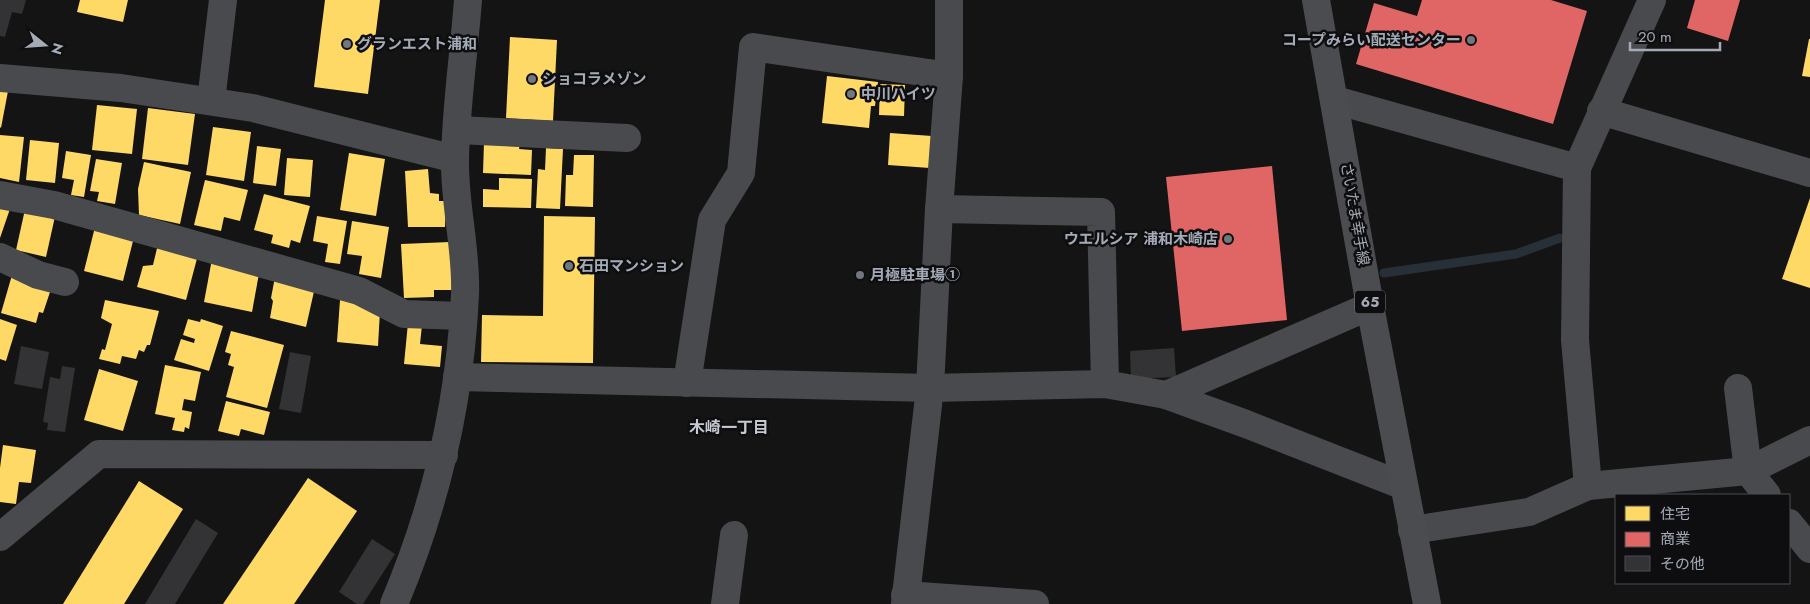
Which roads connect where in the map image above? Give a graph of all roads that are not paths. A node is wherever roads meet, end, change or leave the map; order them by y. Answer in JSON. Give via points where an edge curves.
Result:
{"nodes":[{"id":1,"x":223,"y":0,"type":"edge"},
{"id":2,"x":468,"y":0,"type":"edge"},
{"id":3,"x":949,"y":0,"type":"edge"},
{"id":4,"x":1316,"y":0,"type":"edge"},
{"id":5,"x":1652,"y":0,"type":"edge"},
{"id":6,"x":949,"y":76,"type":"junction"},
{"id":7,"x":0,"y":78,"type":"edge"},
{"id":8,"x":1335,"y":100,"type":"junction"},
{"id":9,"x":210,"y":101,"type":"junction"},
{"id":10,"x":1601,"y":110,"type":"junction"},
{"id":11,"x":458,"y":130,"type":"junction"},
{"id":12,"x":627,"y":138,"type":"dead end"},
{"id":13,"x":455,"y":160,"type":"junction"},
{"id":14,"x":1577,"y":168,"type":"junction"},
{"id":15,"x":1810,"y":173,"type":"edge"},
{"id":16,"x":0,"y":195,"type":"edge"},
{"id":17,"x":939,"y":209,"type":"junction"},
{"id":18,"x":0,"y":257,"type":"edge"},
{"id":19,"x":65,"y":282,"type":"dead end"},
{"id":20,"x":1370,"y":306,"type":"junction"},
{"id":21,"x":463,"y":316,"type":"junction"},
{"id":22,"x":457,"y":377,"type":"junction"},
{"id":23,"x":687,"y":383,"type":"junction"},
{"id":24,"x":1105,"y":384,"type":"junction"},
{"id":25,"x":930,"y":388,"type":"junction"},
{"id":26,"x":1738,"y":388,"type":"dead end"},
{"id":27,"x":1166,"y":395,"type":"junction"},
{"id":28,"x":1810,"y":440,"type":"edge"},
{"id":29,"x":444,"y":454,"type":"junction"},
{"id":30,"x":1748,"y":471,"type":"junction"},
{"id":31,"x":1404,"y":486,"type":"junction"},
{"id":32,"x":1588,"y":486,"type":"junction"},
{"id":33,"x":1766,"y":494,"type":"edge"},
{"id":34,"x":1790,"y":524,"type":"edge"},
{"id":35,"x":1412,"y":530,"type":"junction"},
{"id":36,"x":734,"y":535,"type":"dead end"},
{"id":37,"x":0,"y":537,"type":"edge"},
{"id":38,"x":1810,"y":549,"type":"edge"},
{"id":39,"x":905,"y":600,"type":"edge"},
{"id":40,"x":394,"y":604,"type":"edge"},
{"id":41,"x":725,"y":604,"type":"edge"},
{"id":42,"x":1035,"y":604,"type":"edge"},
{"id":43,"x":1427,"y":604,"type":"edge"}],
"edges":[{"from":1,"to":9,"type":"street"},
{"from":2,"to":11,"type":"street"},
{"from":3,"to":6,"type":"street"},
{"from":4,"to":8,"type":"main road","name":"さいたま幸手線","number":"65"},
{"from":5,"to":10,"type":"street"},
{"from":6,"to":17,"type":"street"},
{"from":6,"to":23,"type":"street","via":[[753,47],[741,173],[712,220]]},
{"from":7,"to":9,"type":"street","via":[[121,88]]},
{"from":8,"to":14,"type":"street"},
{"from":8,"to":20,"type":"main road","name":"さいたま幸手線","number":"65"},
{"from":9,"to":13,"type":"street","via":[[253,108]]},
{"from":10,"to":14,"type":"street"},
{"from":10,"to":15,"type":"street"},
{"from":11,"to":12,"type":"street"},
{"from":11,"to":13,"type":"street"},
{"from":13,"to":21,"type":"street","via":[[465,294]]},
{"from":14,"to":32,"type":"street","via":[[1575,340]]},
{"from":16,"to":21,"type":"street","via":[[54,205],[359,291],[404,314]]},
{"from":17,"to":24,"type":"street","via":[[1101,212]]},
{"from":17,"to":25,"type":"street"},
{"from":18,"to":19,"type":"street","via":[[38,275]]},
{"from":20,"to":27,"type":"street"},
{"from":20,"to":31,"type":"main road","name":"さいたま幸手線","number":"65"},
{"from":21,"to":22,"type":"street"},
{"from":22,"to":23,"type":"street"},
{"from":22,"to":29,"type":"street"},
{"from":23,"to":25,"type":"street"},
{"from":24,"to":25,"type":"street"},
{"from":24,"to":27,"type":"street"},
{"from":25,"to":39,"type":"street"},
{"from":26,"to":30,"type":"street"},
{"from":27,"to":31,"type":"street"},
{"from":28,"to":30,"type":"street"},
{"from":29,"to":37,"type":"street","via":[[99,454]]},
{"from":29,"to":40,"type":"street","via":[[433,499]]},
{"from":30,"to":32,"type":"street"},
{"from":30,"to":33,"type":"street"},
{"from":31,"to":35,"type":"main road","name":"さいたま幸手線","number":"65"},
{"from":32,"to":35,"type":"street","via":[[1529,512]]},
{"from":34,"to":38,"type":"street"},
{"from":35,"to":43,"type":"main road","name":"さいたま幸手線","number":"65"},
{"from":36,"to":41,"type":"street"},
{"from":39,"to":42,"type":"street"}]}
